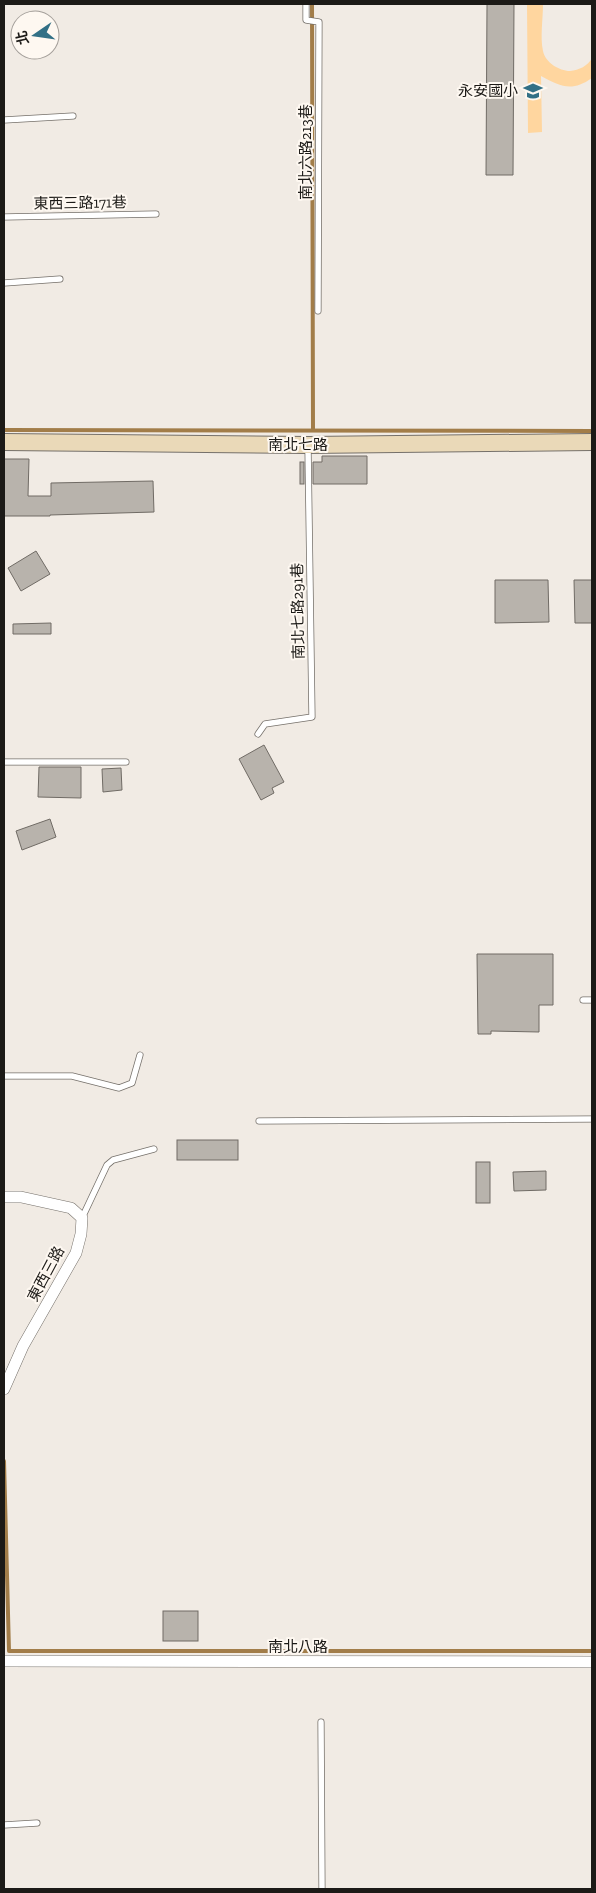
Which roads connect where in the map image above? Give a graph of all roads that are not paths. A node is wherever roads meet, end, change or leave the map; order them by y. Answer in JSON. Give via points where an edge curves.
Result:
{"nodes":[{"id":1,"x":306,"y":4,"type":"edge"},
{"id":2,"x":73,"y":116,"type":"dead end"},
{"id":3,"x":4,"y":120,"type":"edge"},
{"id":4,"x":156,"y":214,"type":"dead end"},
{"id":5,"x":4,"y":217,"type":"edge"},
{"id":6,"x":60,"y":279,"type":"dead end"},
{"id":7,"x":4,"y":283,"type":"edge"},
{"id":8,"x":318,"y":311,"type":"dead end"},
{"id":9,"x":4,"y":442,"type":"edge"},
{"id":10,"x":592,"y":442,"type":"edge"},
{"id":11,"x":308,"y":445,"type":"junction"},
{"id":12,"x":258,"y":734,"type":"dead end"},
{"id":13,"x":4,"y":762,"type":"edge"},
{"id":14,"x":126,"y":762,"type":"dead end"},
{"id":15,"x":583,"y":1000,"type":"dead end"},
{"id":16,"x":592,"y":1000,"type":"edge"},
{"id":17,"x":140,"y":1055,"type":"dead end"},
{"id":18,"x":4,"y":1076,"type":"edge"},
{"id":19,"x":592,"y":1119,"type":"edge"},
{"id":20,"x":259,"y":1121,"type":"dead end"},
{"id":21,"x":154,"y":1149,"type":"dead end"},
{"id":22,"x":4,"y":1197,"type":"edge"},
{"id":23,"x":82,"y":1218,"type":"junction"},
{"id":24,"x":4,"y":1389,"type":"edge"},
{"id":25,"x":4,"y":1661,"type":"edge"},
{"id":26,"x":592,"y":1662,"type":"edge"},
{"id":27,"x":321,"y":1722,"type":"dead end"},
{"id":28,"x":37,"y":1823,"type":"dead end"},
{"id":29,"x":4,"y":1826,"type":"edge"},
{"id":30,"x":322,"y":1889,"type":"edge"}],
"edges":[{"from":1,"to":8,"type":"lane","name":"南北六路213巷","via":[[306,20],[319,22]]},
{"from":2,"to":3,"type":"lane"},
{"from":4,"to":5,"type":"lane","name":"東西三路171巷"},
{"from":6,"to":7,"type":"lane"},
{"from":9,"to":11,"type":"street","name":"南北七路"},
{"from":10,"to":11,"type":"street","name":"南北七路"},
{"from":11,"to":12,"type":"lane","name":"南北七路291巷","via":[[312,717],[265,724]]},
{"from":13,"to":14,"type":"lane"},
{"from":15,"to":16,"type":"lane"},
{"from":17,"to":18,"type":"lane","via":[[132,1083],[119,1088],[72,1076]]},
{"from":19,"to":20,"type":"lane"},
{"from":21,"to":23,"type":"lane","via":[[113,1160],[107,1165]]},
{"from":22,"to":23,"type":"street","via":[[21,1197],[71,1208]]},
{"from":23,"to":24,"type":"street","name":"東西三路","via":[[76,1253],[23,1346]]},
{"from":25,"to":26,"type":"street","name":"南北八路"},
{"from":27,"to":30,"type":"lane"},
{"from":28,"to":29,"type":"lane"}]}
